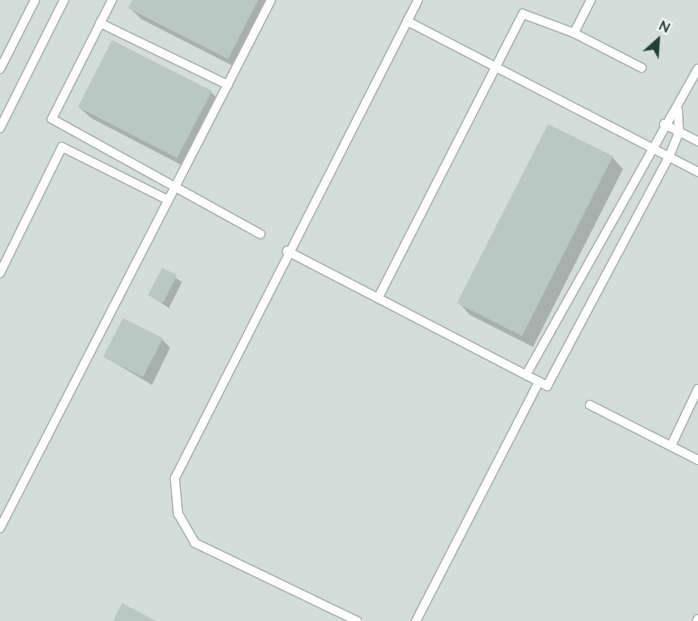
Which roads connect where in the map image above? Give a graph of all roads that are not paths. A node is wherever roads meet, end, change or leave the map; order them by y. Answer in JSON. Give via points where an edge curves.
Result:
{"nodes":[{"id":1,"x":35,"y":0,"type":"edge"},
{"id":2,"x":64,"y":0,"type":"edge"},
{"id":3,"x":112,"y":0,"type":"edge"},
{"id":4,"x":271,"y":0,"type":"edge"},
{"id":5,"x":418,"y":0,"type":"edge"},
{"id":6,"x":591,"y":0,"type":"edge"},
{"id":7,"x":407,"y":21,"type":"junction"},
{"id":8,"x":100,"y":23,"type":"junction"},
{"id":9,"x":574,"y":33,"type":"junction"},
{"id":10,"x":642,"y":68,"type":"dead end"},
{"id":11,"x":0,"y":69,"type":"edge"},
{"id":12,"x":698,"y":69,"type":"edge"},
{"id":13,"x":498,"y":70,"type":"junction"},
{"id":14,"x":228,"y":85,"type":"junction"},
{"id":15,"x":678,"y":110,"type":"junction"},
{"id":16,"x":664,"y":124,"type":"junction"},
{"id":17,"x":0,"y":128,"type":"edge"},
{"id":18,"x":679,"y":132,"type":"junction"},
{"id":19,"x":698,"y":141,"type":"edge"},
{"id":20,"x":651,"y":148,"type":"junction"},
{"id":21,"x":669,"y":157,"type":"junction"},
{"id":22,"x":698,"y":172,"type":"edge"},
{"id":23,"x":176,"y":186,"type":"junction"},
{"id":24,"x":168,"y":200,"type":"junction"},
{"id":25,"x":260,"y":234,"type":"dead end"},
{"id":26,"x":287,"y":251,"type":"junction"},
{"id":27,"x":0,"y":274,"type":"edge"},
{"id":28,"x":378,"y":298,"type":"junction"},
{"id":29,"x":526,"y":375,"type":"junction"},
{"id":30,"x":543,"y":384,"type":"junction"},
{"id":31,"x":698,"y":389,"type":"edge"},
{"id":32,"x":590,"y":405,"type":"dead end"},
{"id":33,"x":671,"y":446,"type":"junction"},
{"id":34,"x":698,"y":460,"type":"edge"},
{"id":35,"x":0,"y":528,"type":"edge"},
{"id":36,"x":357,"y":621,"type":"edge"},
{"id":37,"x":416,"y":621,"type":"edge"}],
"edges":[{"from":1,"to":11,"type":"lane"},
{"from":2,"to":17,"type":"lane"},
{"from":3,"to":8,"type":"lane"},
{"from":4,"to":14,"type":"lane"},
{"from":5,"to":7,"type":"lane"},
{"from":6,"to":9,"type":"lane"},
{"from":7,"to":13,"type":"lane"},
{"from":7,"to":26,"type":"lane"},
{"from":8,"to":14,"type":"lane"},
{"from":8,"to":23,"type":"lane","via":[[52,119]]},
{"from":9,"to":10,"type":"lane"},
{"from":9,"to":13,"type":"lane","via":[[523,14]]},
{"from":12,"to":15,"type":"lane"},
{"from":13,"to":20,"type":"lane"},
{"from":13,"to":28,"type":"lane"},
{"from":14,"to":23,"type":"lane"},
{"from":15,"to":16,"type":"lane"},
{"from":15,"to":18,"type":"lane"},
{"from":16,"to":18,"type":"lane"},
{"from":16,"to":20,"type":"lane"},
{"from":18,"to":19,"type":"lane"},
{"from":18,"to":21,"type":"lane"},
{"from":20,"to":21,"type":"lane"},
{"from":20,"to":29,"type":"lane"},
{"from":21,"to":22,"type":"lane"},
{"from":21,"to":30,"type":"lane"},
{"from":23,"to":24,"type":"lane"},
{"from":23,"to":25,"type":"lane"},
{"from":24,"to":27,"type":"lane","via":[[62,146]]},
{"from":24,"to":35,"type":"lane"},
{"from":26,"to":28,"type":"lane"},
{"from":26,"to":36,"type":"lane","via":[[175,478],[178,514],[183,528],[207,551]]},
{"from":28,"to":29,"type":"lane"},
{"from":29,"to":30,"type":"lane"},
{"from":30,"to":37,"type":"lane"},
{"from":31,"to":33,"type":"lane"},
{"from":32,"to":33,"type":"lane"},
{"from":33,"to":34,"type":"lane"}]}
